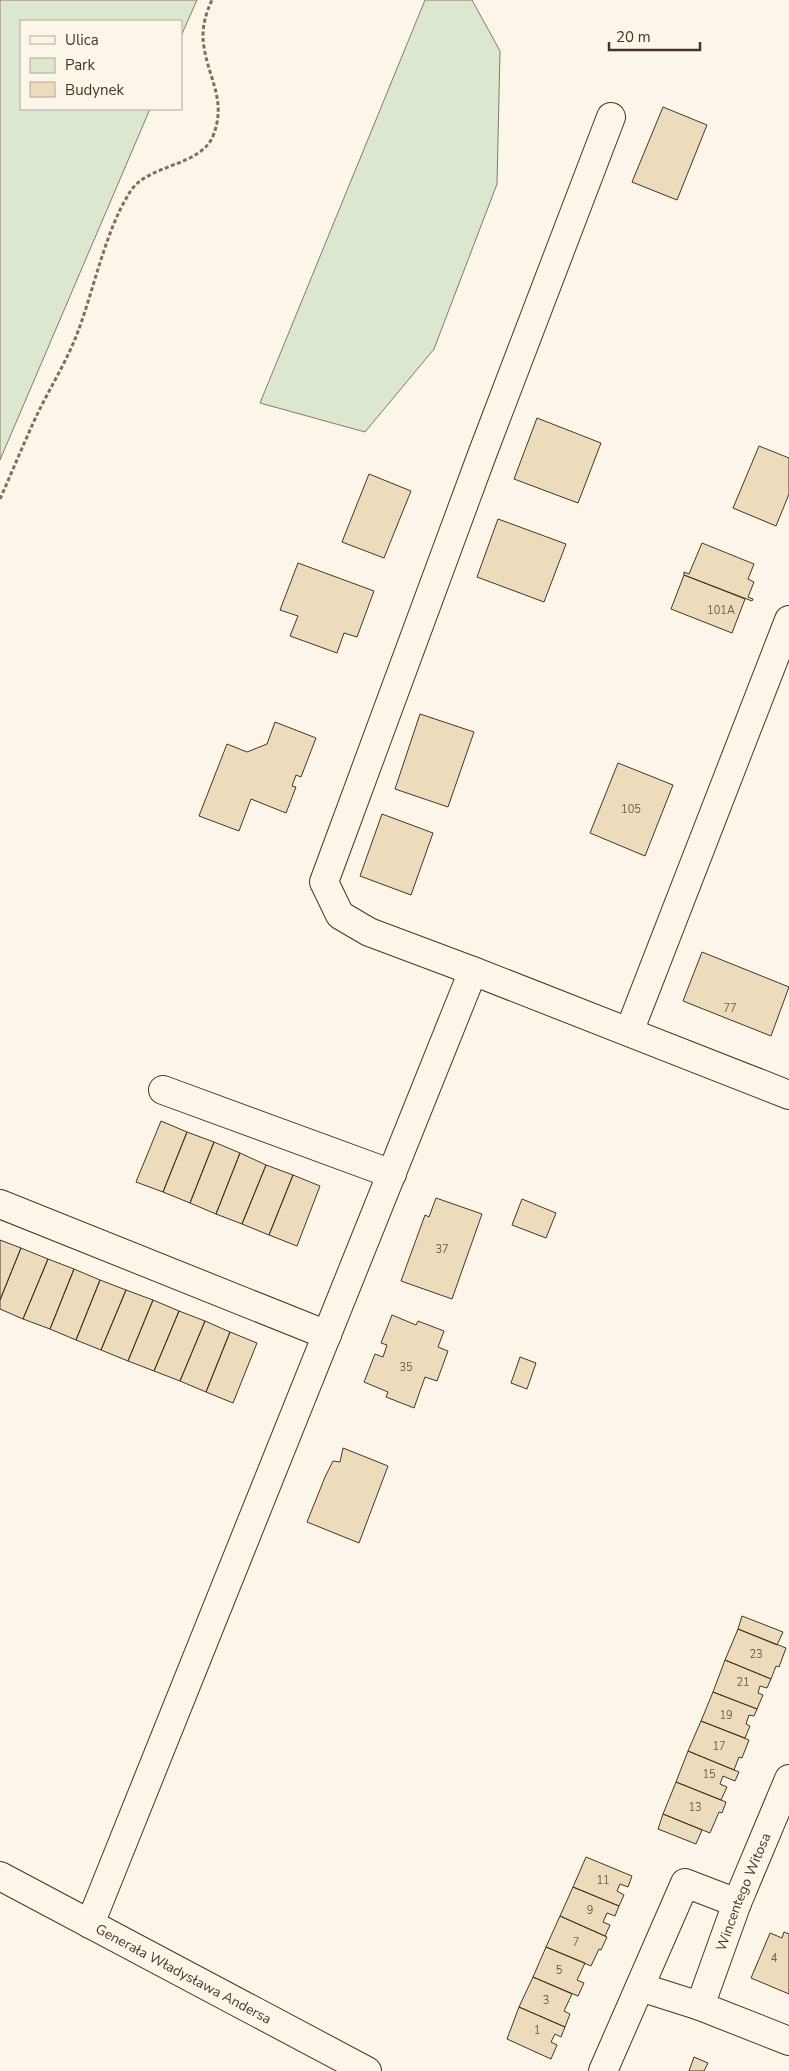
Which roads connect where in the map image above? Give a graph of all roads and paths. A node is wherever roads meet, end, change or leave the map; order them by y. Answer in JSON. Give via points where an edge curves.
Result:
{"nodes":[{"id":1,"x":212,"y":0,"type":"edge"},
{"id":2,"x":611,"y":117,"type":"dead end"},
{"id":3,"x":0,"y":499,"type":"edge"},
{"id":4,"x":789,"y":620,"type":"edge"},
{"id":5,"x":473,"y":971,"type":"junction"},
{"id":6,"x":629,"y":1032,"type":"junction"},
{"id":7,"x":163,"y":1090,"type":"dead end"},
{"id":8,"x":789,"y":1095,"type":"edge"},
{"id":9,"x":392,"y":1174,"type":"junction"},
{"id":10,"x":0,"y":1204,"type":"edge"},
{"id":11,"x":327,"y":1335,"type":"junction"},
{"id":12,"x":789,"y":1779,"type":"edge"},
{"id":13,"x":0,"y":1876,"type":"edge"},
{"id":14,"x":737,"y":1903,"type":"junction"},
{"id":15,"x":90,"y":1924,"type":"junction"},
{"id":16,"x":640,"y":1987,"type":"junction"},
{"id":17,"x":700,"y":2006,"type":"junction"},
{"id":18,"x":789,"y":2041,"type":"edge"},
{"id":19,"x":368,"y":2071,"type":"edge"},
{"id":20,"x":603,"y":2071,"type":"edge"}],
"edges":[{"from":1,"to":3,"type":"path","via":[[204,19],[204,47],[215,83],[218,110],[212,137],[201,151],[152,174],[131,190],[118,212],[77,336]]},
{"from":2,"to":5,"type":"street","via":[[324,882],[340,915],[369,932]]},
{"from":4,"to":6,"type":"street"},
{"from":5,"to":6,"type":"street"},
{"from":5,"to":9,"type":"street"},
{"from":6,"to":8,"type":"street"},
{"from":7,"to":9,"type":"street"},
{"from":9,"to":11,"type":"street"},
{"from":10,"to":11,"type":"street"},
{"from":11,"to":15,"type":"street"},
{"from":12,"to":14,"type":"street","name":"Wincentego Witosa"},
{"from":13,"to":15,"type":"street","name":"Generała Władysława Andersa"},
{"from":14,"to":16,"type":"street","via":[[685,1883]]},
{"from":14,"to":17,"type":"street","name":"Wincentego Witosa"},
{"from":15,"to":19,"type":"street","name":"Generała Władysława Andersa"},
{"from":16,"to":17,"type":"street"},
{"from":16,"to":20,"type":"street"},
{"from":17,"to":18,"type":"street"}]}
